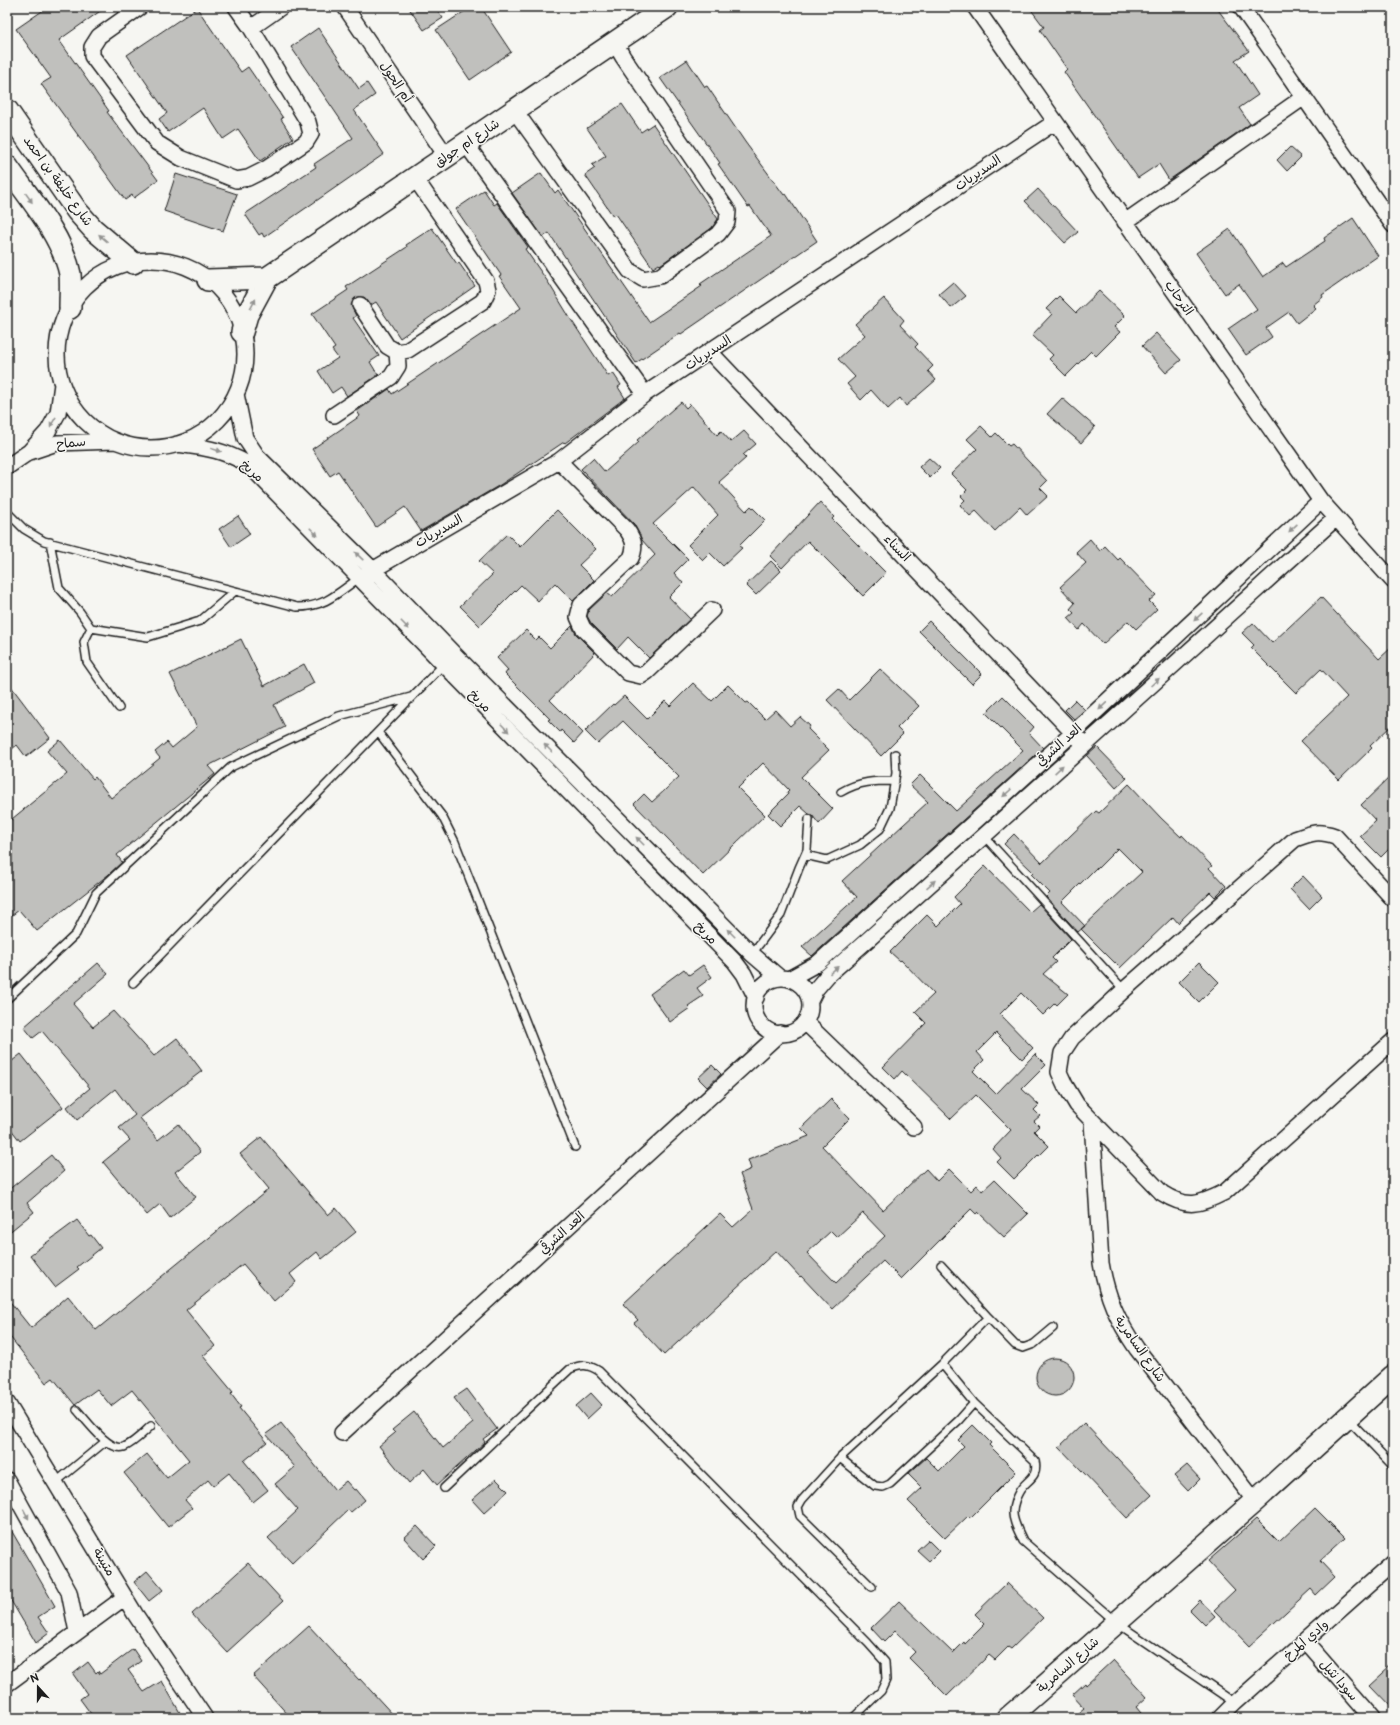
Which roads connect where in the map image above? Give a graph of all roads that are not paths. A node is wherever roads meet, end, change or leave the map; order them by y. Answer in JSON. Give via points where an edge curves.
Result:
{"nodes":[{"id":1,"x":140,"y":7,"type":"edge"},
{"id":2,"x":236,"y":7,"type":"edge"},
{"id":3,"x":281,"y":7,"type":"edge"},
{"id":4,"x":345,"y":7,"type":"edge"},
{"id":5,"x":667,"y":7,"type":"edge"},
{"id":6,"x":975,"y":7,"type":"edge"},
{"id":7,"x":1241,"y":7,"type":"edge"},
{"id":8,"x":251,"y":28,"type":"junction"},
{"id":9,"x":616,"y":43,"type":"junction"},
{"id":10,"x":1304,"y":97,"type":"junction"},
{"id":11,"x":7,"y":110,"type":"edge"},
{"id":12,"x":515,"y":111,"type":"junction"},
{"id":13,"x":1055,"y":122,"type":"junction"},
{"id":14,"x":466,"y":144,"type":"junction"},
{"id":15,"x":447,"y":157,"type":"junction"},
{"id":16,"x":7,"y":166,"type":"edge"},
{"id":17,"x":415,"y":178,"type":"junction"},
{"id":18,"x":1387,"y":204,"type":"edge"},
{"id":19,"x":1125,"y":222,"type":"junction"},
{"id":20,"x":1393,"y":225,"type":"edge"},
{"id":21,"x":133,"y":263,"type":"junction"},
{"id":22,"x":267,"y":278,"type":"junction"},
{"id":23,"x":208,"y":280,"type":"junction"},
{"id":24,"x":360,"y":305,"type":"dead end"},
{"id":25,"x":70,"y":308,"type":"junction"},
{"id":26,"x":242,"y":332,"type":"junction"},
{"id":27,"x":397,"y":352,"type":"junction"},
{"id":28,"x":710,"y":352,"type":"junction"},
{"id":29,"x":62,"y":384,"type":"junction"},
{"id":30,"x":236,"y":394,"type":"junction"},
{"id":31,"x":645,"y":394,"type":"junction"},
{"id":32,"x":334,"y":415,"type":"dead end"},
{"id":33,"x":115,"y":441,"type":"junction"},
{"id":34,"x":177,"y":444,"type":"junction"},
{"id":35,"x":29,"y":452,"type":"junction"},
{"id":36,"x":559,"y":462,"type":"junction"},
{"id":37,"x":8,"y":463,"type":"edge"},
{"id":38,"x":1321,"y":502,"type":"junction"},
{"id":39,"x":7,"y":512,"type":"edge"},
{"id":40,"x":1336,"y":518,"type":"junction"},
{"id":41,"x":50,"y":542,"type":"junction"},
{"id":42,"x":372,"y":569,"type":"junction"},
{"id":43,"x":359,"y":578,"type":"junction"},
{"id":44,"x":1393,"y":581,"type":"edge"},
{"id":45,"x":235,"y":591,"type":"junction"},
{"id":46,"x":712,"y":610,"type":"dead end"},
{"id":47,"x":91,"y":628,"type":"junction"},
{"id":48,"x":449,"y":659,"type":"junction"},
{"id":49,"x":411,"y":697,"type":"junction"},
{"id":50,"x":119,"y":708,"type":"dead end"},
{"id":51,"x":378,"y":732,"type":"junction"},
{"id":52,"x":1073,"y":733,"type":"junction"},
{"id":53,"x":1085,"y":745,"type":"junction"},
{"id":54,"x":895,"y":754,"type":"dead end"},
{"id":55,"x":895,"y":781,"type":"junction"},
{"id":56,"x":841,"y":792,"type":"dead end"},
{"id":57,"x":809,"y":819,"type":"dead end"},
{"id":58,"x":985,"y":837,"type":"junction"},
{"id":59,"x":805,"y":855,"type":"junction"},
{"id":60,"x":1393,"y":899,"type":"edge"},
{"id":61,"x":752,"y":954,"type":"junction"},
{"id":62,"x":785,"y":979,"type":"junction"},
{"id":63,"x":133,"y":983,"type":"dead end"},
{"id":64,"x":1124,"y":990,"type":"junction"},
{"id":65,"x":756,"y":998,"type":"junction"},
{"id":66,"x":7,"y":999,"type":"edge"},
{"id":67,"x":810,"y":1000,"type":"junction"},
{"id":68,"x":805,"y":1022,"type":"junction"},
{"id":69,"x":780,"y":1034,"type":"junction"},
{"id":70,"x":1393,"y":1041,"type":"edge"},
{"id":71,"x":1092,"y":1121,"type":"junction"},
{"id":72,"x":914,"y":1127,"type":"dead end"},
{"id":73,"x":575,"y":1147,"type":"dead end"},
{"id":74,"x":941,"y":1265,"type":"dead end"},
{"id":75,"x":988,"y":1317,"type":"junction"},
{"id":76,"x":1053,"y":1328,"type":"dead end"},
{"id":77,"x":942,"y":1364,"type":"junction"},
{"id":78,"x":1393,"y":1376,"type":"edge"},
{"id":79,"x":7,"y":1403,"type":"edge"},
{"id":80,"x":974,"y":1403,"type":"junction"},
{"id":81,"x":77,"y":1410,"type":"dead end"},
{"id":82,"x":1348,"y":1419,"type":"junction"},
{"id":83,"x":151,"y":1426,"type":"dead end"},
{"id":84,"x":342,"y":1433,"type":"dead end"},
{"id":85,"x":106,"y":1441,"type":"junction"},
{"id":86,"x":840,"y":1458,"type":"junction"},
{"id":87,"x":1393,"y":1466,"type":"edge"},
{"id":88,"x":7,"y":1480,"type":"edge"},
{"id":89,"x":56,"y":1482,"type":"junction"},
{"id":90,"x":444,"y":1488,"type":"dead end"},
{"id":91,"x":1255,"y":1501,"type":"junction"},
{"id":92,"x":1393,"y":1563,"type":"edge"},
{"id":93,"x":872,"y":1588,"type":"dead end"},
{"id":94,"x":125,"y":1597,"type":"junction"},
{"id":95,"x":1116,"y":1623,"type":"junction"},
{"id":96,"x":77,"y":1632,"type":"junction"},
{"id":97,"x":1305,"y":1641,"type":"junction"},
{"id":98,"x":7,"y":1684,"type":"edge"},
{"id":99,"x":1235,"y":1703,"type":"junction"},
{"id":100,"x":205,"y":1718,"type":"edge"},
{"id":101,"x":853,"y":1718,"type":"edge"},
{"id":102,"x":1008,"y":1718,"type":"edge"},
{"id":103,"x":1220,"y":1718,"type":"edge"},
{"id":104,"x":1372,"y":1718,"type":"edge"}],
"edges":[{"from":1,"to":8,"type":"street","via":[[99,36],[92,47],[92,56],[157,143],[181,158],[236,180],[248,178],[266,169],[306,142],[311,134],[308,122]]},
{"from":2,"to":8,"type":"street"},
{"from":3,"to":8,"type":"street"},
{"from":4,"to":15,"type":"street","name":"أم الحول"},
{"from":5,"to":9,"type":"street","name":"شارع ام جولق"},
{"from":6,"to":13,"type":"street","name":"الترحاب"},
{"from":7,"to":10,"type":"street"},
{"from":9,"to":12,"type":"street","name":"شارع ام جولق"},
{"from":9,"to":12,"type":"street","via":[[622,57],[728,211],[727,222],[718,234],[660,276],[643,279],[630,271]]},
{"from":10,"to":18,"type":"street"},
{"from":10,"to":19,"type":"street"},
{"from":21,"to":11,"type":"street","name":"شارع خليفة بن احمد","one_way":true,"via":[[92,230]]},
{"from":12,"to":14,"type":"street","name":"شارع ام جولق"},
{"from":13,"to":19,"type":"street","name":"الترحاب"},
{"from":13,"to":28,"type":"street","name":"السديريات"},
{"from":14,"to":15,"type":"street","name":"شارع ام جولق"},
{"from":14,"to":31,"type":"street"},
{"from":15,"to":17,"type":"street","name":"شارع ام جولق"},
{"from":16,"to":25,"type":"street","one_way":true,"via":[[61,246],[70,274]]},
{"from":17,"to":22,"type":"street","name":"شارع ام جولق"},
{"from":17,"to":27,"type":"street","via":[[486,281],[488,290],[483,301],[408,350]]},
{"from":18,"to":20,"type":"street"},
{"from":19,"to":38,"type":"street","name":"الترحاب"},
{"from":21,"to":23,"type":"street","via":[[149,261],[180,265]]},
{"from":21,"to":25,"type":"street","via":[[118,267],[90,283]]},
{"from":22,"to":23,"type":"street"},
{"from":26,"to":22,"type":"street","name":"شارع ام جولق","one_way":true,"via":[[247,316]]},
{"from":23,"to":26,"type":"street","via":[[230,303],[238,317]]},
{"from":24,"to":27,"type":"street","via":[[388,346]]},
{"from":25,"to":29,"type":"street","via":[[63,322],[57,353]]},
{"from":26,"to":30,"type":"street","via":[[244,364]]},
{"from":27,"to":32,"type":"street","via":[[398,366],[391,377]]},
{"from":28,"to":31,"type":"street","name":"السديريات"},
{"from":28,"to":52,"type":"street","name":"السناء"},
{"from":29,"to":33,"type":"street","via":[[68,399],[88,424]]},
{"from":29,"to":35,"type":"street","name":"سماح","one_way":true,"via":[[58,413],[48,430]]},
{"from":30,"to":34,"type":"street","via":[[223,414],[206,430]]},
{"from":42,"to":30,"type":"street","name":"مريخ","one_way":true,"via":[[257,456],[245,438]]},
{"from":31,"to":36,"type":"street","name":"السديريات"},
{"from":33,"to":34,"type":"street","via":[[146,448]]},
{"from":33,"to":35,"type":"street","name":"سماح","via":[[58,443]]},
{"from":34,"to":43,"type":"street","name":"مريخ","one_way":true,"via":[[212,448],[248,464]]},
{"from":35,"to":37,"type":"street","name":"سماح"},
{"from":36,"to":42,"type":"street","name":"السديريات"},
{"from":36,"to":46,"type":"street","via":[[627,530],[635,544],[630,558],[581,605],[578,617],[582,628],[628,673],[641,676],[647,672]]},
{"from":38,"to":40,"type":"street","name":"الترحاب"},
{"from":38,"to":52,"type":"street","name":"العد الشرقي","one_way":true},
{"from":39,"to":41,"type":"lane","via":[[24,529]]},
{"from":40,"to":44,"type":"street","name":"الترحاب"},
{"from":53,"to":40,"type":"street","name":"العد الشرقي","one_way":true},
{"from":41,"to":45,"type":"lane"},
{"from":41,"to":47,"type":"lane","via":[[59,588]]},
{"from":42,"to":43,"type":"street","name":"السديريات"},
{"from":42,"to":48,"type":"street","name":"مريخ"},
{"from":43,"to":45,"type":"lane","via":[[324,603],[310,607],[297,607]]},
{"from":43,"to":48,"type":"street","name":"مريخ","one_way":true},
{"from":45,"to":47,"type":"lane","via":[[200,621],[148,637]]},
{"from":47,"to":50,"type":"lane","via":[[84,642],[87,662]]},
{"from":48,"to":49,"type":"lane"},
{"from":61,"to":48,"type":"street","name":"مريخ","one_way":true},
{"from":48,"to":65,"type":"street","name":"مريخ","one_way":true,"via":[[735,962]]},
{"from":49,"to":51,"type":"lane"},
{"from":49,"to":66,"type":"lane","via":[[339,716],[231,767],[96,893],[76,934]]},
{"from":51,"to":63,"type":"lane"},
{"from":51,"to":73,"type":"lane","via":[[442,816],[455,842]]},
{"from":52,"to":53,"type":"street","name":"السناء"},
{"from":52,"to":62,"type":"street","name":"العد الشرقي","one_way":true,"via":[[818,964]]},
{"from":58,"to":53,"type":"street","name":"العد الشرقي","one_way":true},
{"from":54,"to":55,"type":"lane"},
{"from":55,"to":56,"type":"lane","via":[[854,784]]},
{"from":55,"to":59,"type":"lane","via":[[890,808],[880,829],[860,845],[827,860]]},
{"from":57,"to":59,"type":"lane"},
{"from":58,"to":64,"type":"lane"},
{"from":67,"to":58,"type":"street","name":"العد الشرقي","one_way":true,"via":[[828,975]]},
{"from":59,"to":61,"type":"lane","via":[[781,915]]},
{"from":60,"to":64,"type":"street","via":[[1335,836],[1323,832],[1310,833],[1295,839]]},
{"from":61,"to":62,"type":"street","name":"مريخ"},
{"from":62,"to":65,"type":"street","via":[[774,980],[763,986]]},
{"from":62,"to":67,"type":"street","via":[[800,985]]},
{"from":64,"to":71,"type":"street","via":[[1072,1038],[1062,1053],[1059,1072],[1065,1086]]},
{"from":65,"to":69,"type":"street","via":[[755,1012],[762,1024]]},
{"from":67,"to":68,"type":"street","via":[[810,1012]]},
{"from":68,"to":69,"type":"street","via":[[794,1031]]},
{"from":68,"to":72,"type":"street"},
{"from":69,"to":84,"type":"street","name":"العد الشرقي"},
{"from":70,"to":71,"type":"street","via":[[1225,1192],[1207,1202],[1191,1204],[1175,1201],[1162,1193]]},
{"from":71,"to":91,"type":"street","name":"شارع السامرية","via":[[1100,1263],[1113,1308],[1137,1349]]},
{"from":74,"to":75,"type":"lane"},
{"from":75,"to":76,"type":"lane","via":[[1015,1346],[1023,1348],[1034,1344]]},
{"from":75,"to":77,"type":"lane"},
{"from":77,"to":80,"type":"lane"},
{"from":77,"to":86,"type":"lane"},
{"from":78,"to":82,"type":"street","name":"شارع السامرية"},
{"from":79,"to":89,"type":"street","name":"متيبنة"},
{"from":80,"to":86,"type":"lane","via":[[890,1484],[883,1487],[875,1486]]},
{"from":80,"to":95,"type":"lane","via":[[1035,1461],[1034,1475],[1018,1492],[1012,1511],[1023,1541]]},
{"from":81,"to":85,"type":"lane"},
{"from":82,"to":87,"type":"lane"},
{"from":82,"to":91,"type":"street","name":"شارع السامرية"},
{"from":83,"to":85,"type":"lane","via":[[122,1448]]},
{"from":85,"to":89,"type":"lane"},
{"from":86,"to":93,"type":"lane","via":[[802,1500],[798,1507],[800,1516]]},
{"from":88,"to":96,"type":"street","one_way":true,"via":[[69,1592]]},
{"from":89,"to":94,"type":"street","name":"متيبنة"},
{"from":90,"to":101,"type":"lane","via":[[570,1369],[581,1364],[592,1366],[863,1637],[884,1662],[886,1680],[881,1691]]},
{"from":91,"to":95,"type":"street","name":"شارع السامرية"},
{"from":92,"to":97,"type":"street","name":"وادي المرخ"},
{"from":94,"to":96,"type":"street"},
{"from":94,"to":100,"type":"street","name":"متيبنة"},
{"from":95,"to":99,"type":"lane"},
{"from":95,"to":102,"type":"street","name":"شارع السامرية"},
{"from":96,"to":98,"type":"street"},
{"from":97,"to":99,"type":"street","name":"وادي المرخ"},
{"from":97,"to":104,"type":"street","name":"سودا نثيل"},
{"from":99,"to":103,"type":"street","name":"وادي المرخ"}]}
